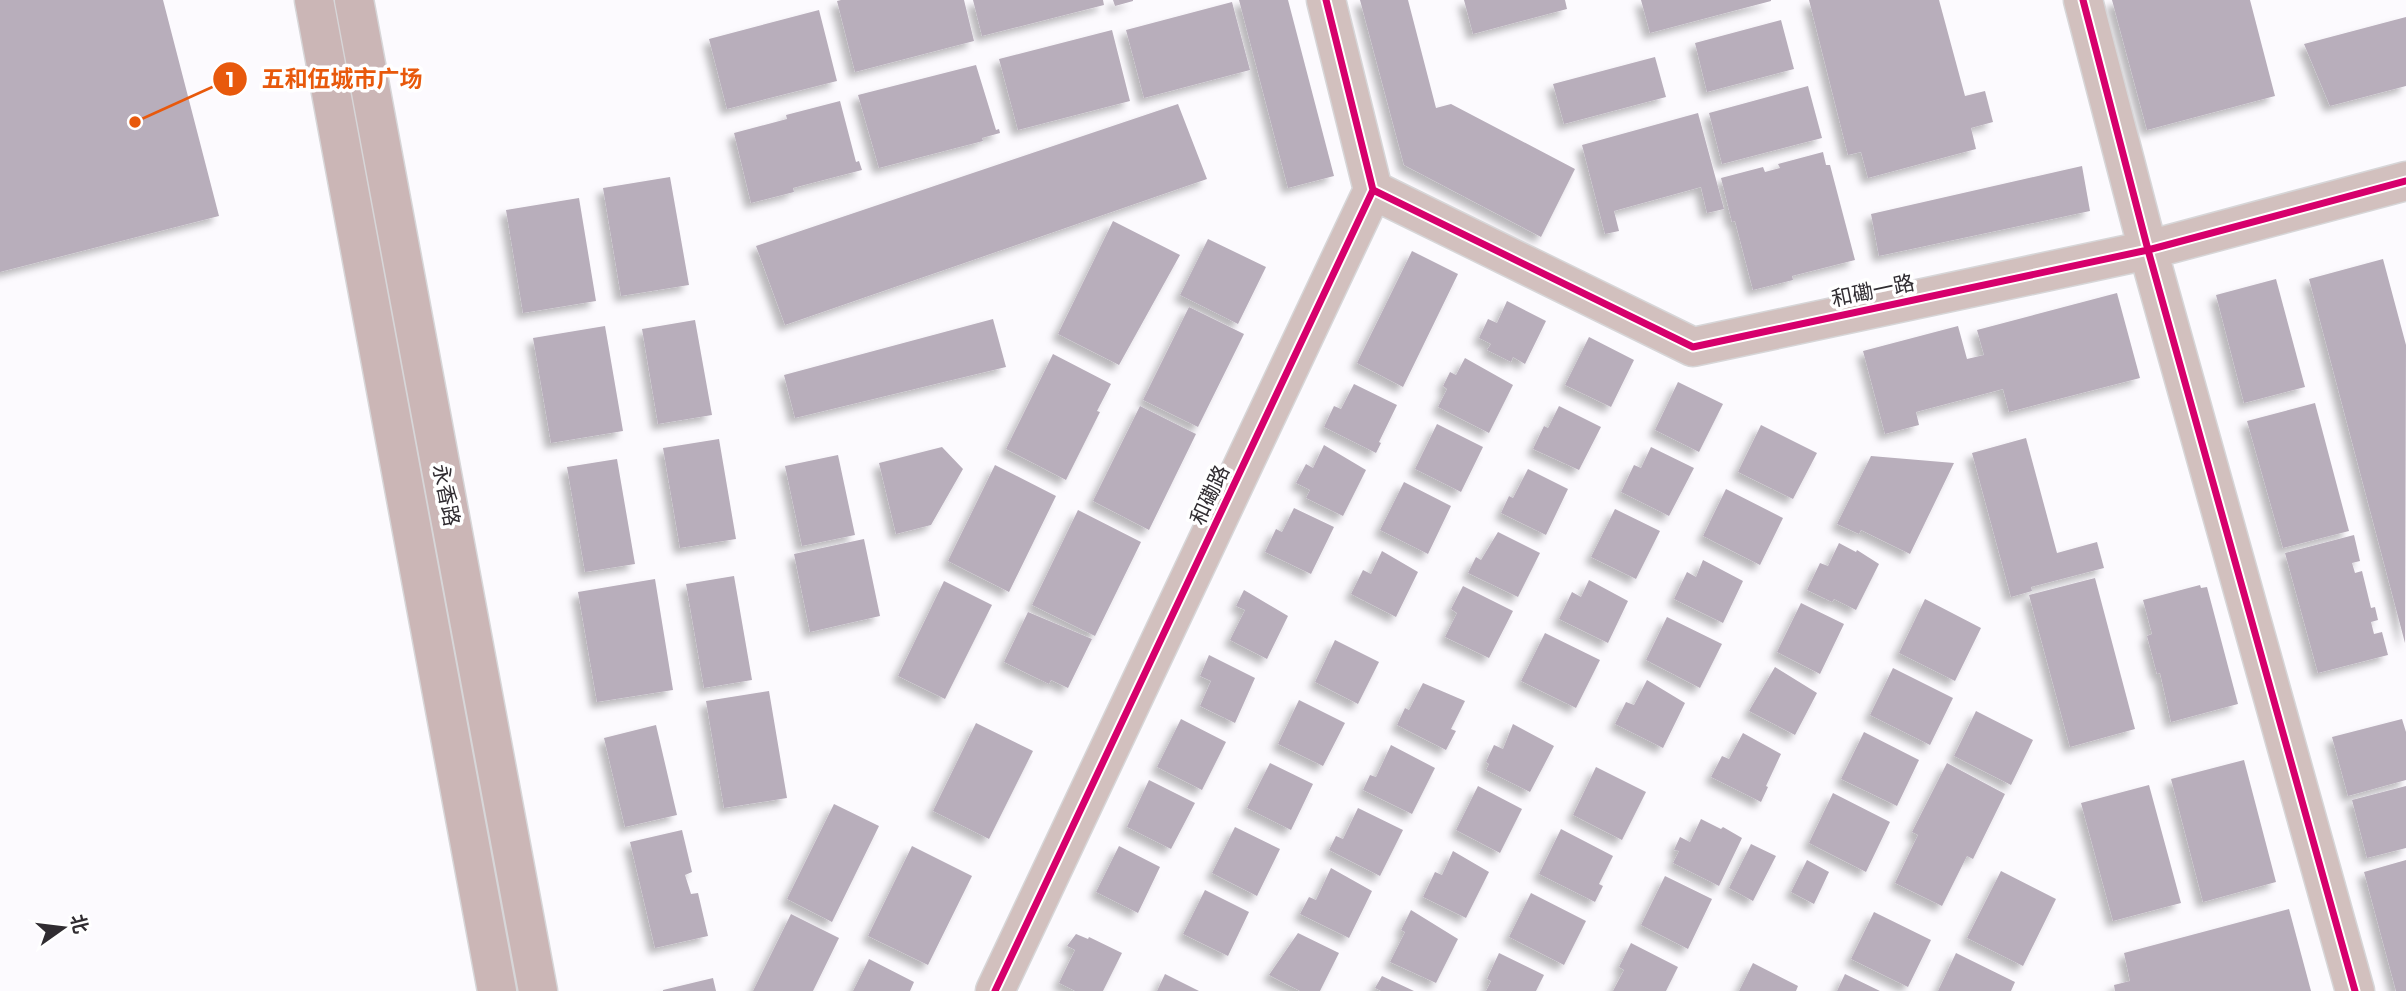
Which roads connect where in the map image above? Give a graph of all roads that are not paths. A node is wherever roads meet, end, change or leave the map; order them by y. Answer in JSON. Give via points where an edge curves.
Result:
{"nodes":[{"id":1,"x":304,"y":0,"type":"edge"},
{"id":2,"x":354,"y":0,"type":"edge"},
{"id":3,"x":1326,"y":0,"type":"edge"},
{"id":4,"x":2082,"y":0,"type":"edge"},
{"id":5,"x":317,"y":18,"type":"edge"},
{"id":6,"x":2406,"y":181,"type":"edge"},
{"id":7,"x":1373,"y":190,"type":"junction"},
{"id":8,"x":2148,"y":250,"type":"junction"},
{"id":9,"x":497,"y":991,"type":"edge"},
{"id":10,"x":538,"y":991,"type":"edge"},
{"id":11,"x":995,"y":991,"type":"edge"},
{"id":12,"x":2355,"y":991,"type":"edge"}],
"edges":[{"from":1,"to":5,"type":"main road","name":"永香路"},
{"from":2,"to":10,"type":"main road","name":"永香路"},
{"from":3,"to":7,"type":"street"},
{"from":4,"to":8,"type":"street"},
{"from":5,"to":9,"type":"main road","name":"永香路"},
{"from":6,"to":8,"type":"street","name":"和磡一路"},
{"from":7,"to":8,"type":"street","name":"和磡一路","via":[[1693,347]]},
{"from":7,"to":11,"type":"street","name":"和磡路"},
{"from":8,"to":12,"type":"street"}]}
